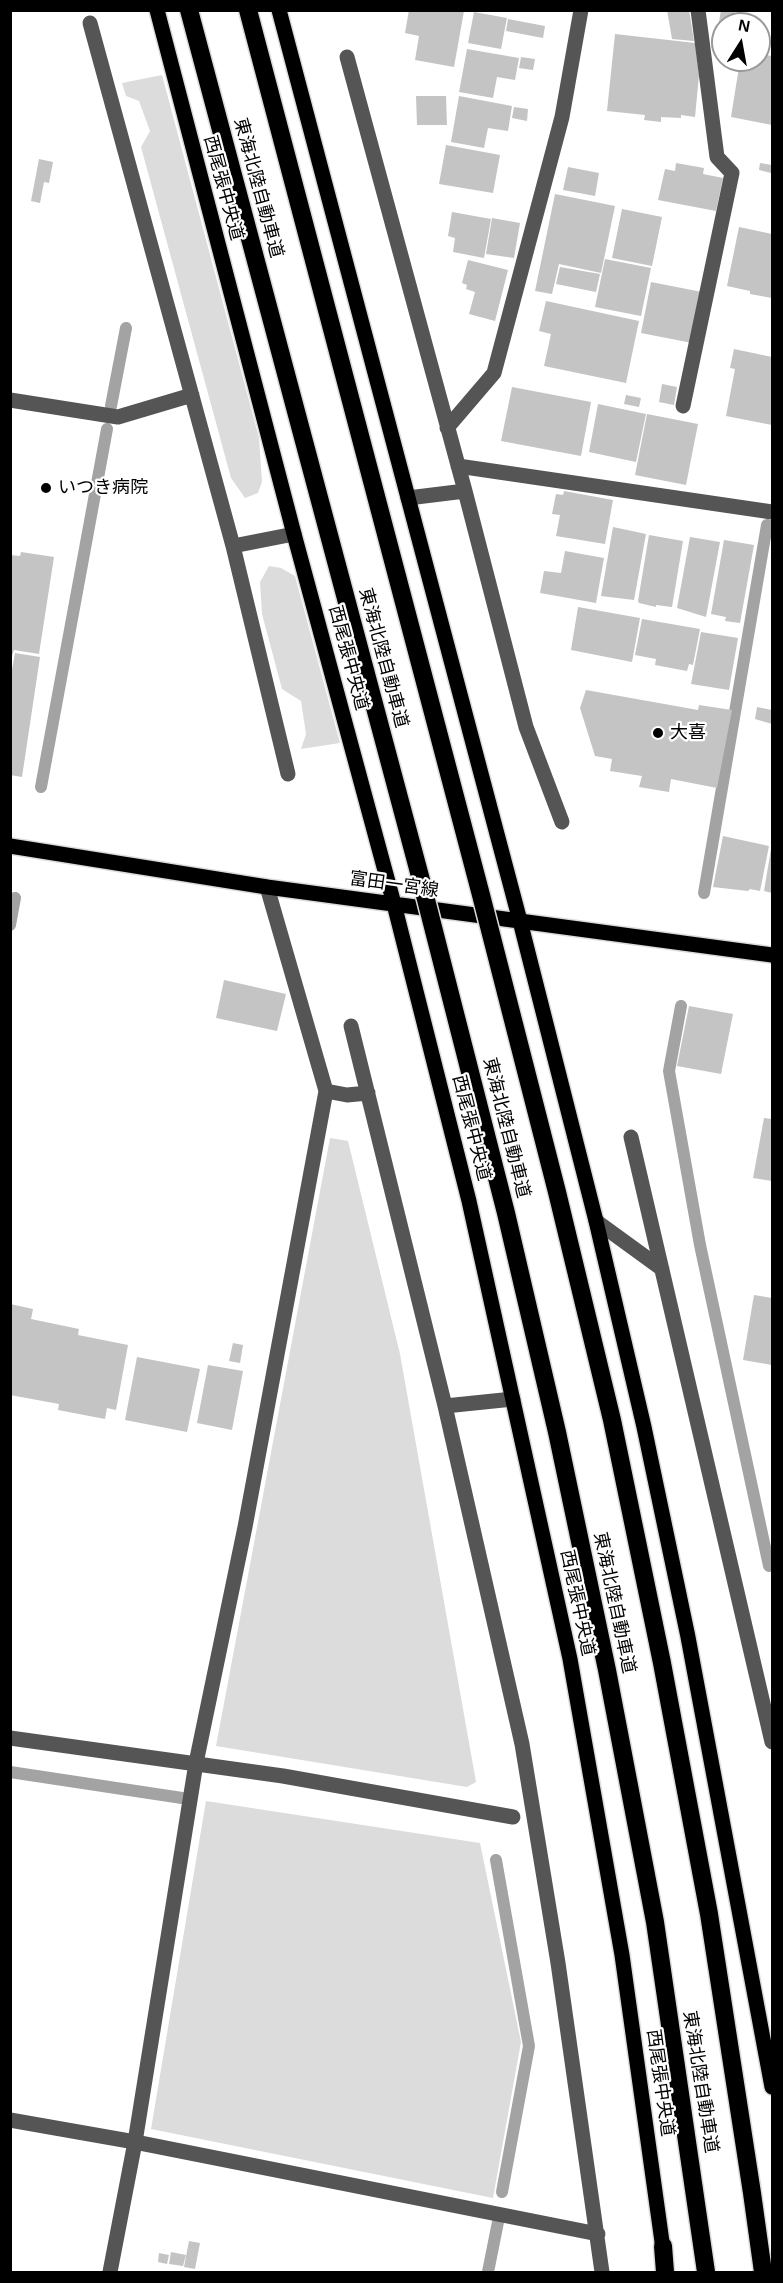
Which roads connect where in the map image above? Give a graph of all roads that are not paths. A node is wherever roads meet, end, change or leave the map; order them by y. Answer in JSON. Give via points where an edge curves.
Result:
{"nodes":[{"id":1,"x":157,"y":10,"type":"edge"},
{"id":2,"x":189,"y":10,"type":"edge"},
{"id":3,"x":248,"y":10,"type":"edge"},
{"id":4,"x":279,"y":10,"type":"edge"},
{"id":5,"x":581,"y":10,"type":"edge"},
{"id":6,"x":698,"y":10,"type":"edge"},
{"id":7,"x":90,"y":23,"type":"dead end"},
{"id":8,"x":347,"y":57,"type":"dead end"},
{"id":9,"x":192,"y":395,"type":"junction"},
{"id":10,"x":10,"y":400,"type":"edge"},
{"id":11,"x":683,"y":406,"type":"dead end"},
{"id":12,"x":447,"y":428,"type":"junction"},
{"id":13,"x":458,"y":466,"type":"junction"},
{"id":14,"x":465,"y":491,"type":"junction"},
{"id":15,"x":408,"y":498,"type":"junction"},
{"id":16,"x":772,"y":512,"type":"edge"},
{"id":17,"x":294,"y":534,"type":"junction"},
{"id":18,"x":233,"y":546,"type":"junction"},
{"id":19,"x":288,"y":774,"type":"dead end"},
{"id":20,"x":562,"y":822,"type":"dead end"},
{"id":21,"x":10,"y":846,"type":"edge"},
{"id":22,"x":267,"y":887,"type":"junction"},
{"id":23,"x":394,"y":904,"type":"junction"},
{"id":24,"x":520,"y":921,"type":"junction"},
{"id":25,"x":772,"y":955,"type":"edge"},
{"id":26,"x":351,"y":1026,"type":"dead end"},
{"id":27,"x":326,"y":1091,"type":"junction"},
{"id":28,"x":368,"y":1093,"type":"junction"},
{"id":29,"x":631,"y":1137,"type":"dead end"},
{"id":30,"x":596,"y":1221,"type":"junction"},
{"id":31,"x":662,"y":1269,"type":"junction"},
{"id":32,"x":513,"y":1399,"type":"junction"},
{"id":33,"x":445,"y":1406,"type":"junction"},
{"id":34,"x":10,"y":1738,"type":"edge"},
{"id":35,"x":772,"y":1742,"type":"edge"},
{"id":36,"x":196,"y":1763,"type":"junction"},
{"id":37,"x":513,"y":1817,"type":"dead end"},
{"id":38,"x":772,"y":2087,"type":"edge"},
{"id":39,"x":10,"y":2120,"type":"edge"},
{"id":40,"x":135,"y":2142,"type":"junction"},
{"id":41,"x":598,"y":2234,"type":"junction"},
{"id":42,"x":663,"y":2246,"type":"joint"},
{"id":43,"x":110,"y":2272,"type":"edge"},
{"id":44,"x":602,"y":2272,"type":"edge"},
{"id":45,"x":666,"y":2272,"type":"edge"},
{"id":46,"x":706,"y":2272,"type":"edge"},
{"id":47,"x":763,"y":2272,"type":"edge"}],
"edges":[{"from":1,"to":17,"type":"main road","name":"西尾張中央道"},
{"from":2,"to":46,"type":"highway","name":"東海北陸自動車道","bridge":true,"via":[[424,892],[506,1213],[551,1409],[607,1670],[654,1923]]},
{"from":3,"to":47,"type":"highway","name":"東海北陸自動車道","bridge":true,"via":[[487,918],[612,1420],[709,1914]]},
{"from":4,"to":15,"type":"main road"},
{"from":5,"to":12,"type":"street","via":[[562,117],[494,373]]},
{"from":6,"to":11,"type":"street","via":[[717,157],[732,173]]},
{"from":7,"to":9,"type":"street"},
{"from":8,"to":12,"type":"street"},
{"from":9,"to":10,"type":"street","via":[[118,417]]},
{"from":9,"to":18,"type":"street"},
{"from":12,"to":13,"type":"street"},
{"from":13,"to":14,"type":"street"},
{"from":13,"to":16,"type":"street"},
{"from":14,"to":15,"type":"street"},
{"from":14,"to":20,"type":"street","via":[[526,727]]},
{"from":15,"to":24,"type":"main road"},
{"from":17,"to":18,"type":"street"},
{"from":17,"to":23,"type":"main road","name":"西尾張中央道"},
{"from":18,"to":19,"type":"street"},
{"from":21,"to":22,"type":"main road","name":"富田一宮線"},
{"from":22,"to":23,"type":"main road","name":"富田一宮線"},
{"from":22,"to":27,"type":"street"},
{"from":23,"to":24,"type":"main road","name":"富田一宮線"},
{"from":23,"to":32,"type":"main road","name":"西尾張中央道","via":[[466,1189]]},
{"from":24,"to":25,"type":"main road","name":"富田一宮線"},
{"from":24,"to":30,"type":"main road"},
{"from":26,"to":28,"type":"street"},
{"from":27,"to":28,"type":"street"},
{"from":27,"to":36,"type":"street","via":[[245,1527]]},
{"from":28,"to":33,"type":"street"},
{"from":29,"to":31,"type":"street"},
{"from":30,"to":31,"type":"street"},
{"from":30,"to":38,"type":"main road","via":[[688,1637]]},
{"from":31,"to":35,"type":"street"},
{"from":32,"to":33,"type":"street"},
{"from":32,"to":42,"type":"main road","name":"西尾張中央道","via":[[570,1659],[622,1955]]},
{"from":33,"to":41,"type":"street","via":[[522,1744]]},
{"from":34,"to":36,"type":"street"},
{"from":36,"to":37,"type":"street"},
{"from":36,"to":40,"type":"street"},
{"from":39,"to":40,"type":"street"},
{"from":40,"to":41,"type":"street"},
{"from":40,"to":43,"type":"street"},
{"from":41,"to":44,"type":"street"},
{"from":42,"to":45,"type":"highway"}]}
